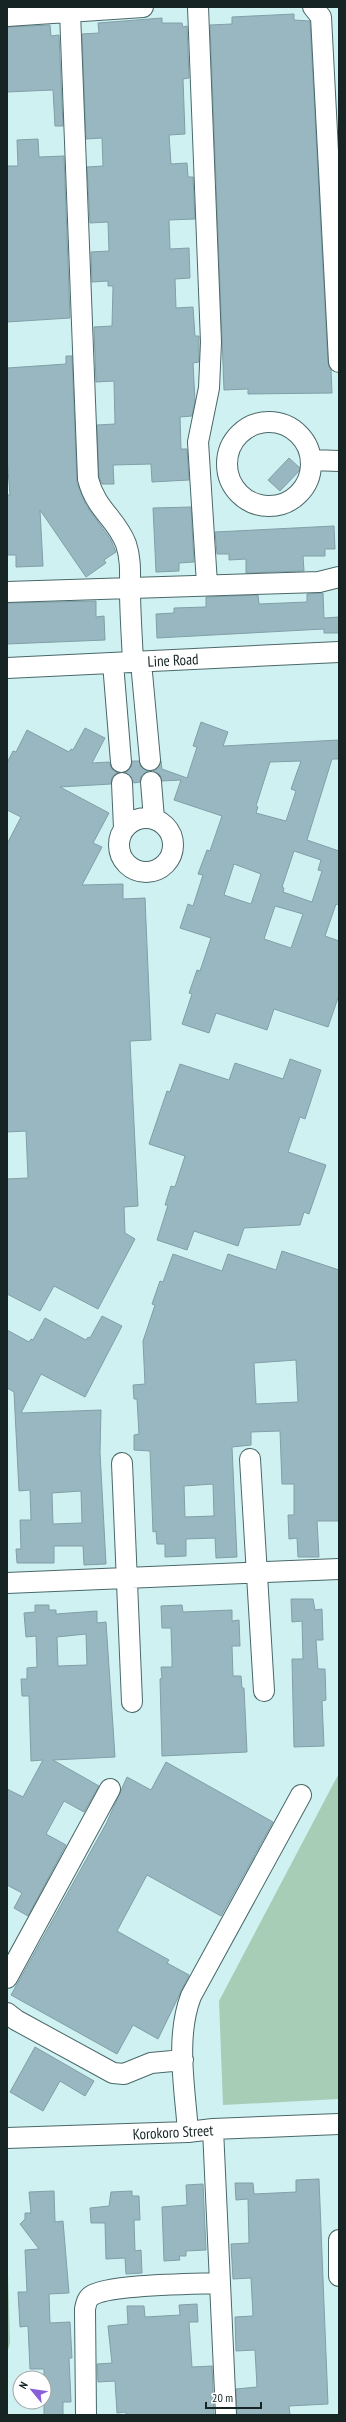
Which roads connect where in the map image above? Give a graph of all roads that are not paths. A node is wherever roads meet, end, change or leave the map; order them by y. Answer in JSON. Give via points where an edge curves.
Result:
{"nodes":[{"id":1,"x":143,"y":7,"type":"edge"},
{"id":2,"x":198,"y":7,"type":"edge"},
{"id":3,"x":313,"y":7,"type":"edge"},
{"id":4,"x":70,"y":12,"type":"junction"},
{"id":5,"x":7,"y":16,"type":"edge"},
{"id":6,"x":339,"y":362,"type":"edge"},
{"id":7,"x":312,"y":460,"type":"junction"},
{"id":8,"x":339,"y":461,"type":"edge"},
{"id":9,"x":200,"y":472,"type":"junction"},
{"id":10,"x":228,"y":472,"type":"junction"},
{"id":11,"x":339,"y":577,"type":"edge"},
{"id":12,"x":207,"y":584,"type":"junction"},
{"id":13,"x":130,"y":588,"type":"junction"},
{"id":14,"x":7,"y":592,"type":"edge"},
{"id":15,"x":339,"y":652,"type":"edge"},
{"id":16,"x":113,"y":662,"type":"junction"},
{"id":17,"x":137,"y":662,"type":"junction"},
{"id":18,"x":7,"y":668,"type":"edge"},
{"id":19,"x":150,"y":760,"type":"dead end"},
{"id":20,"x":121,"y":762,"type":"dead end"},
{"id":21,"x":151,"y":782,"type":"dead end"},
{"id":22,"x":122,"y":783,"type":"dead end"},
{"id":23,"x":154,"y":819,"type":"junction"},
{"id":24,"x":124,"y":828,"type":"junction"},
{"id":25,"x":250,"y":1459,"type":"dead end"},
{"id":26,"x":122,"y":1463,"type":"dead end"},
{"id":27,"x":339,"y":1569,"type":"edge"},
{"id":28,"x":257,"y":1572,"type":"junction"},
{"id":29,"x":126,"y":1576,"type":"junction"},
{"id":30,"x":7,"y":1583,"type":"edge"},
{"id":31,"x":264,"y":1691,"type":"dead end"},
{"id":32,"x":132,"y":1702,"type":"dead end"},
{"id":33,"x":110,"y":1789,"type":"dead end"},
{"id":34,"x":300,"y":1795,"type":"dead end"},
{"id":35,"x":7,"y":1978,"type":"edge"},
{"id":36,"x":7,"y":2013,"type":"edge"},
{"id":37,"x":183,"y":2060,"type":"junction"},
{"id":38,"x":339,"y":2124,"type":"edge"},
{"id":39,"x":213,"y":2129,"type":"junction"},
{"id":40,"x":188,"y":2132,"type":"junction"},
{"id":41,"x":8,"y":2138,"type":"edge"},
{"id":42,"x":339,"y":2240,"type":"edge"},
{"id":43,"x":339,"y":2276,"type":"edge"},
{"id":44,"x":219,"y":2283,"type":"junction"},
{"id":45,"x":86,"y":2415,"type":"edge"},
{"id":46,"x":226,"y":2415,"type":"edge"}],
"edges":[{"from":1,"to":4,"type":"street"},
{"from":2,"to":9,"type":"street","via":[[212,361],[198,442]]},
{"from":3,"to":6,"type":"street","via":[[321,17]]},
{"from":4,"to":5,"type":"street"},
{"from":4,"to":13,"type":"street","via":[[88,479],[92,495],[100,509],[116,527],[126,544],[131,566]]},
{"from":7,"to":8,"type":"street"},
{"from":7,"to":10,"type":"street","via":[[311,473],[297,496],[284,504],[271,506],[258,505],[245,499],[235,490]]},
{"from":7,"to":10,"type":"street","via":[[308,446],[300,434],[289,425],[275,421],[260,422],[247,427],[236,436],[229,449]]},
{"from":9,"to":10,"type":"street"},
{"from":9,"to":12,"type":"street"},
{"from":11,"to":12,"type":"street","via":[[319,582]]},
{"from":12,"to":13,"type":"street"},
{"from":13,"to":14,"type":"street"},
{"from":13,"to":17,"type":"street"},
{"from":15,"to":17,"type":"street","name":"Line Road"},
{"from":16,"to":17,"type":"street","name":"Line Road"},
{"from":16,"to":18,"type":"street","name":"Line Road"},
{"from":16,"to":20,"type":"street"},
{"from":17,"to":19,"type":"street"},
{"from":21,"to":23,"type":"street"},
{"from":22,"to":24,"type":"street"},
{"from":23,"to":24,"type":"street","via":[[139,819]]},
{"from":23,"to":24,"type":"street","via":[[169,831],[173,848],[166,863],[153,871],[142,872],[133,869],[124,861],[119,846]]},
{"from":25,"to":28,"type":"street"},
{"from":26,"to":29,"type":"street"},
{"from":27,"to":28,"type":"street"},
{"from":28,"to":29,"type":"street"},
{"from":28,"to":31,"type":"street"},
{"from":29,"to":30,"type":"street"},
{"from":29,"to":32,"type":"street"},
{"from":33,"to":35,"type":"street"},
{"from":34,"to":37,"type":"street","via":[[191,1996],[184,2014]]},
{"from":36,"to":37,"type":"street","via":[[112,2073],[124,2074],[151,2063]]},
{"from":37,"to":40,"type":"street"},
{"from":38,"to":39,"type":"street","name":"Korokoro Street"},
{"from":39,"to":40,"type":"street","name":"Korokoro Street"},
{"from":39,"to":44,"type":"street"},
{"from":40,"to":41,"type":"street","name":"Korokoro Street"},
{"from":42,"to":43,"type":"street"},
{"from":44,"to":45,"type":"street","via":[[124,2289],[98,2292],[91,2296],[85,2309]]},
{"from":44,"to":46,"type":"street","via":[[225,2358]]}]}
